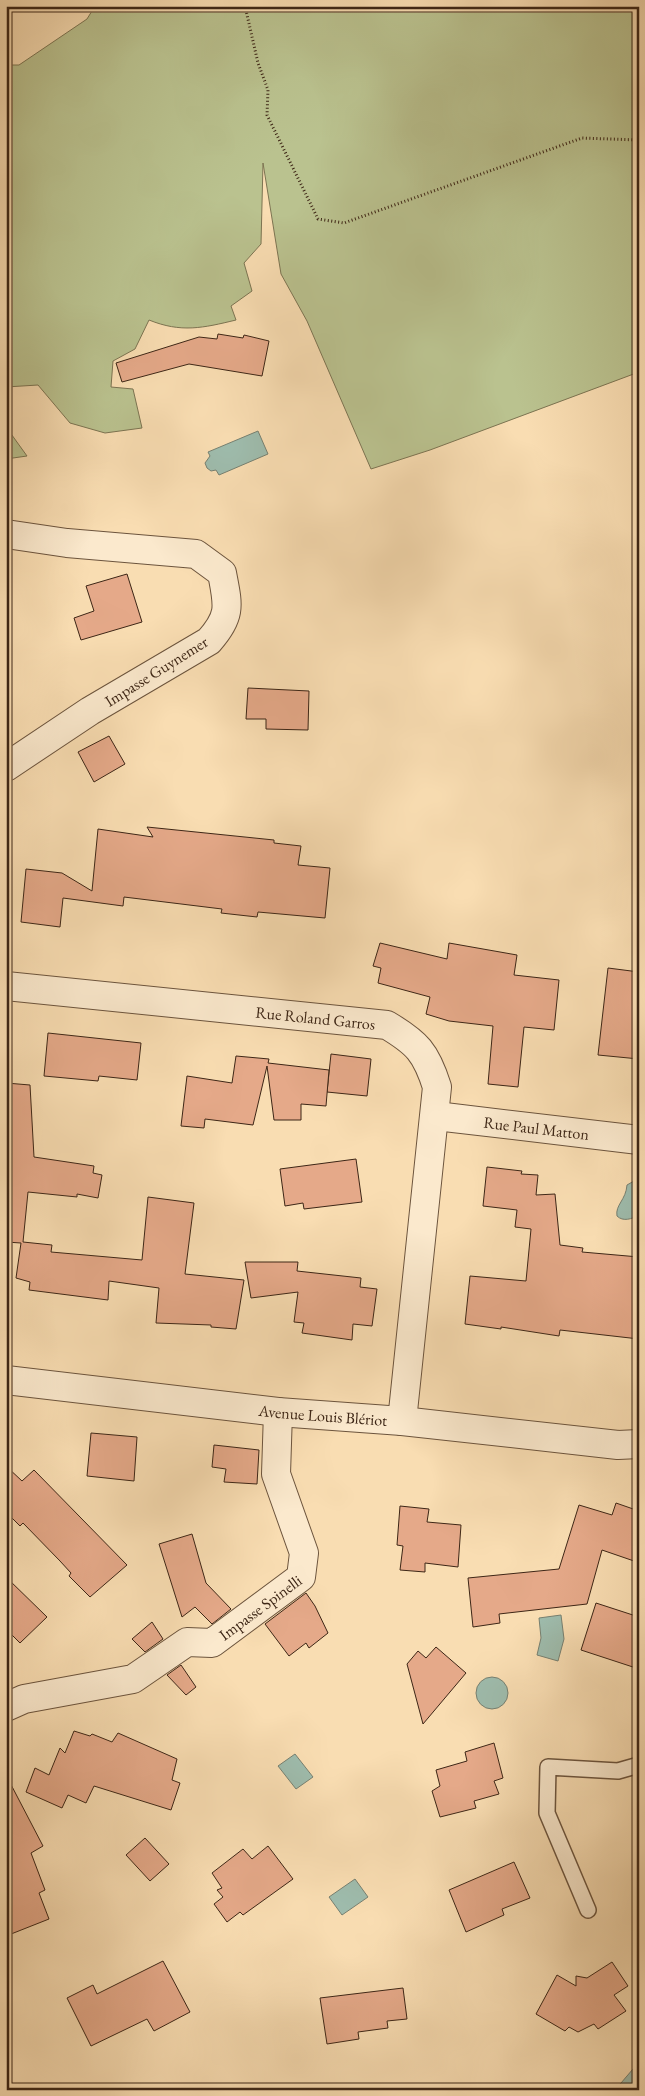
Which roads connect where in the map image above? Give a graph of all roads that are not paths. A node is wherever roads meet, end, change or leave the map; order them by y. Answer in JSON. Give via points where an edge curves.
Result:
{"nodes":[{"id":1,"x":6,"y":534,"type":"edge"},
{"id":2,"x":6,"y":767,"type":"edge"},
{"id":3,"x":6,"y":986,"type":"edge"},
{"id":4,"x":436,"y":1116,"type":"junction"},
{"id":5,"x":639,"y":1140,"type":"edge"},
{"id":6,"x":6,"y":1380,"type":"edge"},
{"id":7,"x":278,"y":1412,"type":"junction"},
{"id":8,"x":402,"y":1421,"type":"junction"},
{"id":9,"x":639,"y":1444,"type":"edge"},
{"id":10,"x":6,"y":1707,"type":"edge"},
{"id":11,"x":639,"y":1765,"type":"edge"},
{"id":12,"x":588,"y":1910,"type":"dead end"}],
"edges":[{"from":1,"to":2,"type":"street","name":"Impasse Guynemer","via":[[67,543],[196,554],[222,573],[227,601],[223,624],[209,640],[90,711]]},
{"from":3,"to":4,"type":"street","name":"Rue Roland Garros","via":[[386,1025],[413,1040],[430,1065],[437,1086]]},
{"from":4,"to":5,"type":"street","name":"Rue Paul Matton"},
{"from":4,"to":8,"type":"street","name":"Rue Roland Garros"},
{"from":6,"to":7,"type":"street","name":"Avenue Louis Blériot"},
{"from":7,"to":8,"type":"street","name":"Avenue Louis Blériot"},
{"from":7,"to":10,"type":"street","name":"Impasse Spinelli","via":[[276,1474],[304,1554],[300,1577],[212,1644],[187,1642],[133,1679],[24,1699]]},
{"from":8,"to":9,"type":"street","name":"Avenue Louis Blériot"},
{"from":11,"to":12,"type":"lane","via":[[618,1771],[548,1767],[547,1814]]}]}
